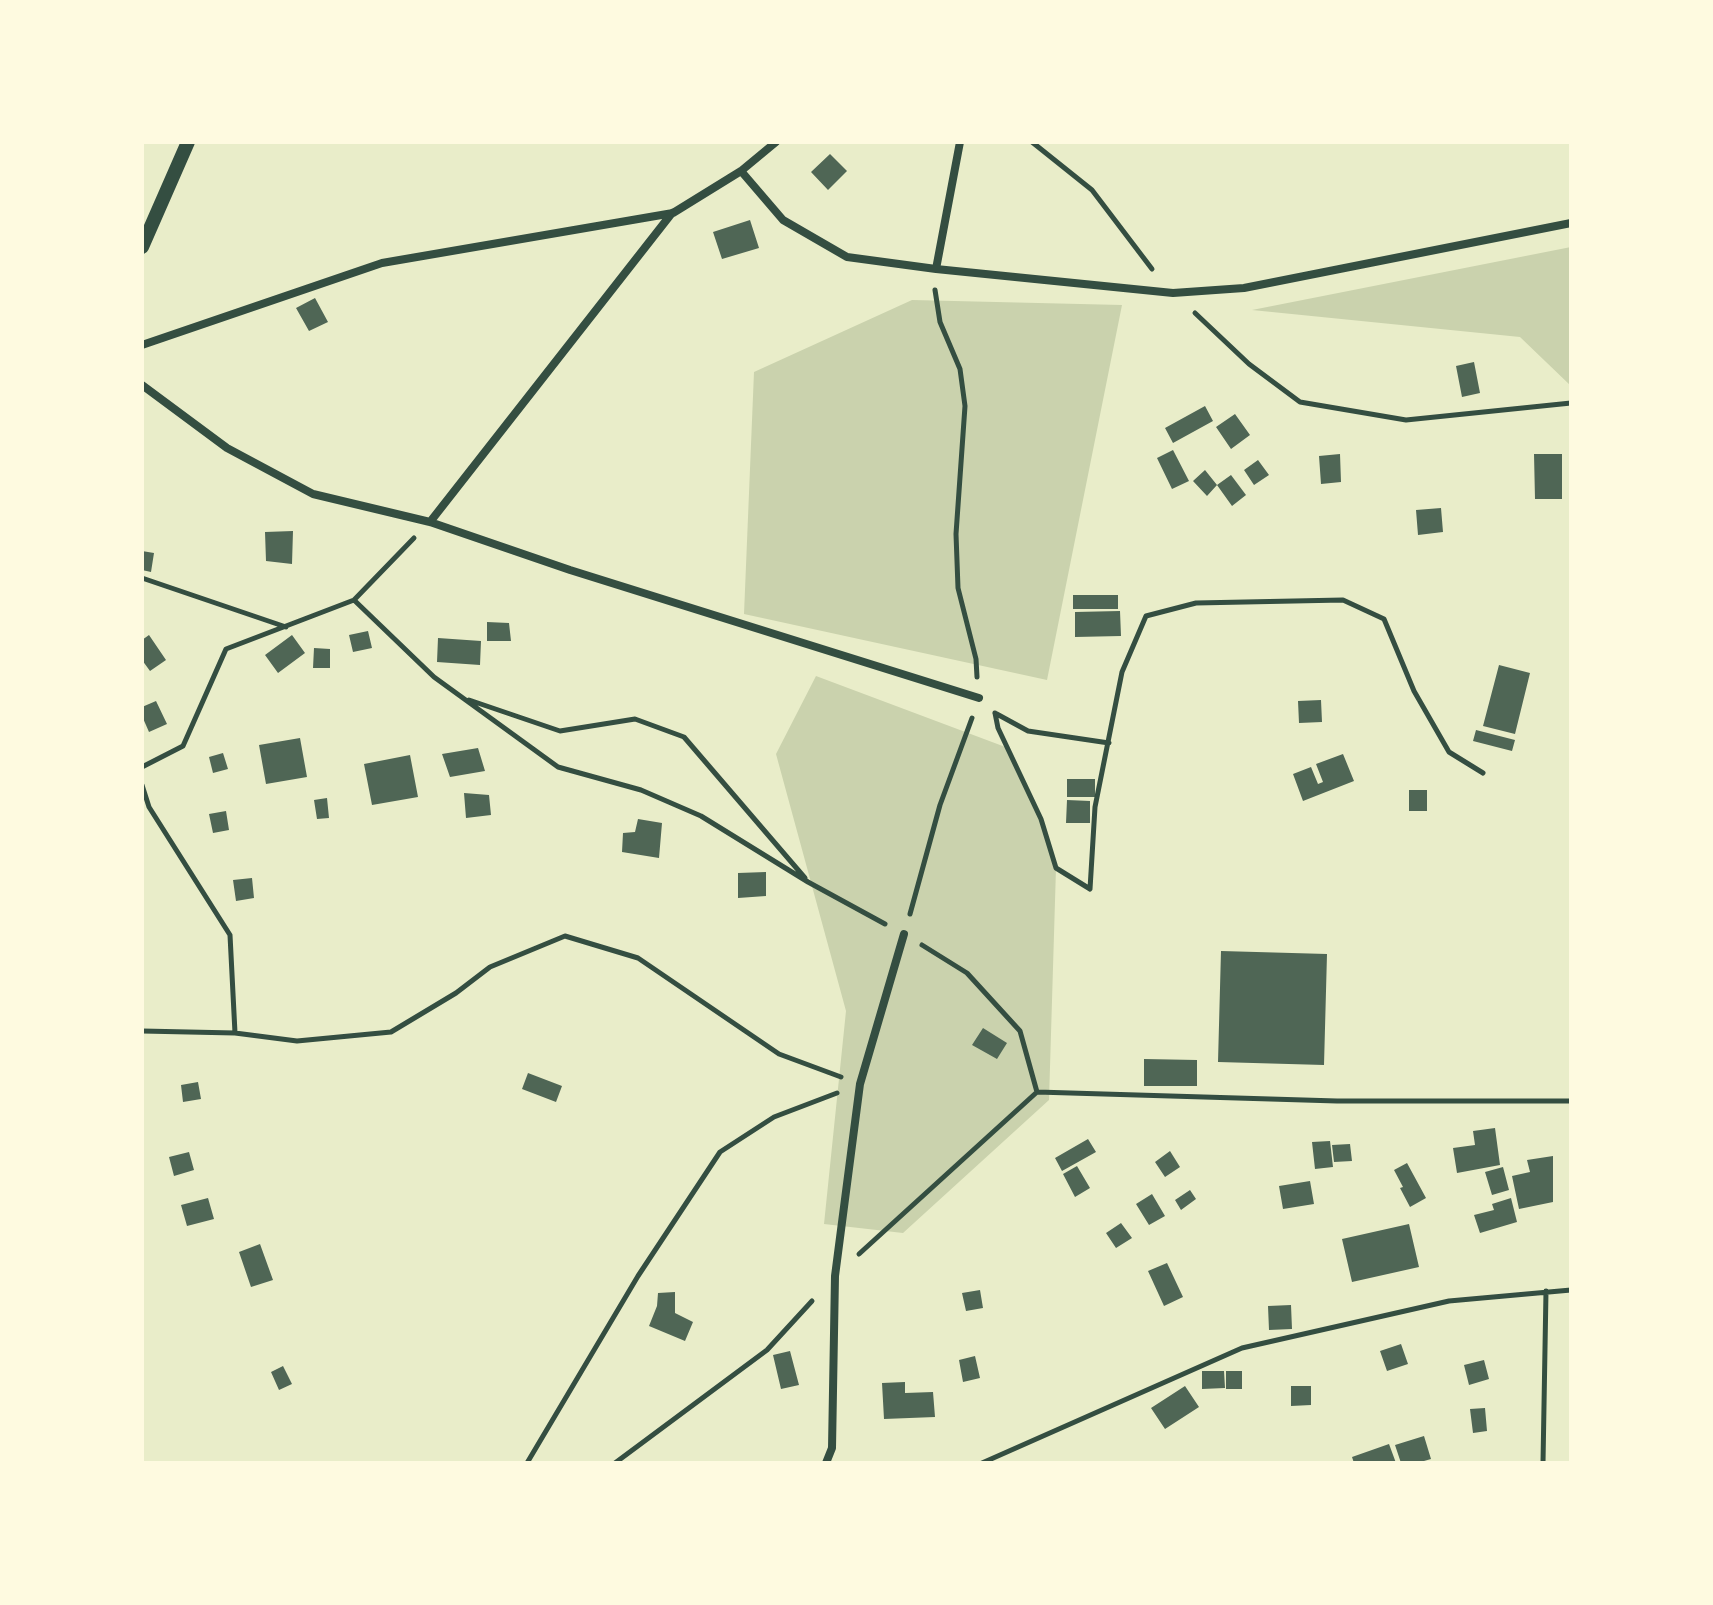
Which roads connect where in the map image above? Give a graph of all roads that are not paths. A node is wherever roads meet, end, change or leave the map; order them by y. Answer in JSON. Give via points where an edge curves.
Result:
{"nodes":[{"id":1,"x":188,"y":142,"type":"edge"},
{"id":2,"x":776,"y":142,"type":"edge"},
{"id":3,"x":960,"y":142,"type":"edge"},
{"id":4,"x":741,"y":171,"type":"junction"},
{"id":5,"x":673,"y":213,"type":"junction"},
{"id":6,"x":1571,"y":223,"type":"edge"},
{"id":7,"x":142,"y":247,"type":"edge"},
{"id":8,"x":936,"y":269,"type":"junction"},
{"id":9,"x":142,"y":345,"type":"edge"},
{"id":10,"x":142,"y":385,"type":"edge"},
{"id":11,"x":430,"y":522,"type":"junction"},
{"id":12,"x":979,"y":698,"type":"road end"},
{"id":13,"x":904,"y":934,"type":"road end"},
{"id":14,"x":826,"y":1463,"type":"edge"}],
"edges":[{"from":1,"to":7,"type":"street"},
{"from":2,"to":4,"type":"street"},
{"from":3,"to":8,"type":"street"},
{"from":4,"to":5,"type":"street"},
{"from":4,"to":8,"type":"street","via":[[783,220],[847,257]]},
{"from":5,"to":9,"type":"street","via":[[382,263]]},
{"from":5,"to":11,"type":"street"},
{"from":6,"to":8,"type":"street","via":[[1244,288],[1173,293]]},
{"from":10,"to":11,"type":"street","via":[[227,448],[313,494]]},
{"from":11,"to":12,"type":"street"},
{"from":13,"to":14,"type":"street","via":[[860,1084],[835,1276],[832,1448]]}]}
